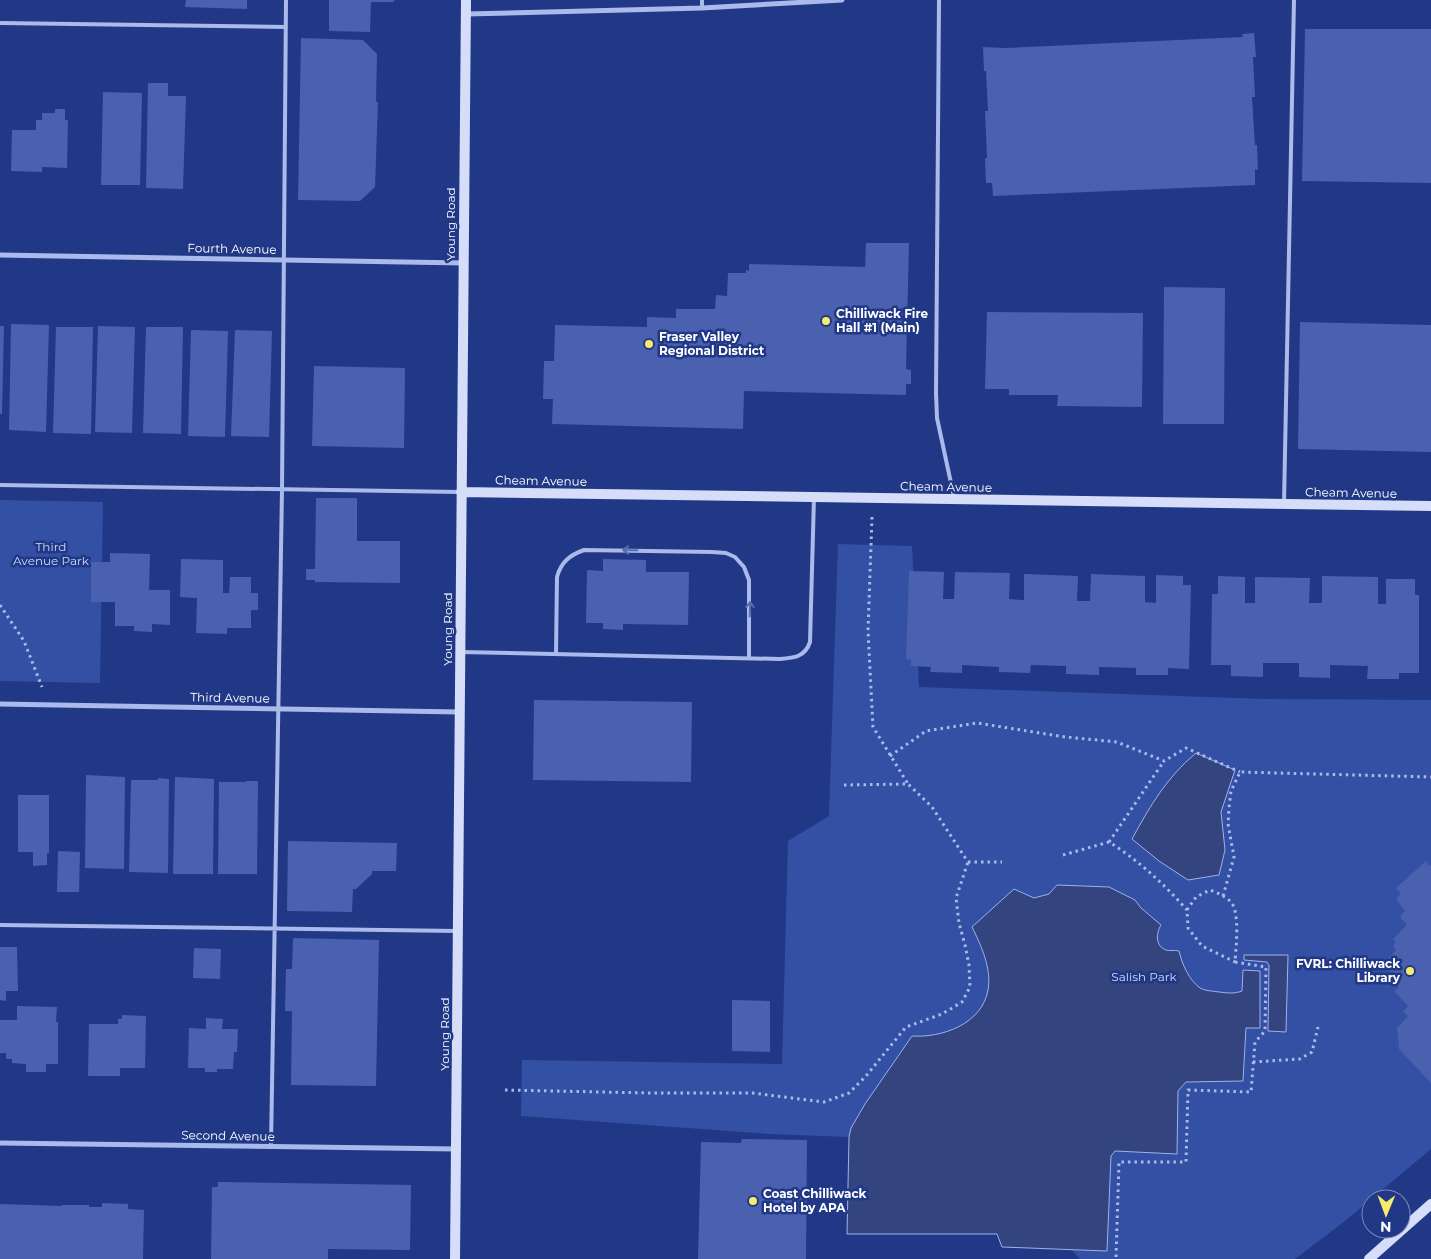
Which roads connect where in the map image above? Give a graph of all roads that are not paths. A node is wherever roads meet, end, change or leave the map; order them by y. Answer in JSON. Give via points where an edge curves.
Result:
{"nodes":[{"id":1,"x":286,"y":0,"type":"edge"},
{"id":2,"x":466,"y":0,"type":"edge"},
{"id":3,"x":702,"y":0,"type":"edge"},
{"id":4,"x":842,"y":0,"type":"edge"},
{"id":5,"x":939,"y":0,"type":"edge"},
{"id":6,"x":1294,"y":0,"type":"edge"},
{"id":7,"x":702,"y":8,"type":"junction"},
{"id":8,"x":466,"y":14,"type":"junction"},
{"id":9,"x":0,"y":23,"type":"edge"},
{"id":10,"x":286,"y":27,"type":"junction"},
{"id":11,"x":0,"y":255,"type":"edge"},
{"id":12,"x":284,"y":260,"type":"junction"},
{"id":13,"x":464,"y":263,"type":"junction"},
{"id":14,"x":0,"y":485,"type":"edge"},
{"id":15,"x":282,"y":490,"type":"junction"},
{"id":16,"x":462,"y":492,"type":"junction"},
{"id":17,"x":814,"y":497,"type":"junction"},
{"id":18,"x":954,"y":499,"type":"junction"},
{"id":19,"x":1284,"y":504,"type":"junction"},
{"id":20,"x":1431,"y":506,"type":"edge"},
{"id":21,"x":460,"y":652,"type":"junction"},
{"id":22,"x":556,"y":654,"type":"junction"},
{"id":23,"x":748,"y":658,"type":"junction"},
{"id":24,"x":0,"y":704,"type":"edge"},
{"id":25,"x":278,"y":708,"type":"junction"},
{"id":26,"x":460,"y":712,"type":"junction"},
{"id":27,"x":0,"y":925,"type":"edge"},
{"id":28,"x":274,"y":929,"type":"junction"},
{"id":29,"x":458,"y":931,"type":"junction"},
{"id":30,"x":0,"y":1143,"type":"edge"},
{"id":31,"x":270,"y":1146,"type":"junction"},
{"id":32,"x":456,"y":1149,"type":"junction"},
{"id":33,"x":1431,"y":1204,"type":"edge"},
{"id":34,"x":455,"y":1259,"type":"edge"},
{"id":35,"x":1369,"y":1259,"type":"edge"}],
"edges":[{"from":1,"to":10,"type":"lane"},
{"from":2,"to":8,"type":"main road","name":"Young Road"},
{"from":3,"to":7,"type":"lane"},
{"from":4,"to":7,"type":"street"},
{"from":5,"to":18,"type":"lane","via":[[936,393],[937,418]]},
{"from":6,"to":19,"type":"lane"},
{"from":7,"to":8,"type":"street"},
{"from":8,"to":13,"type":"main road","name":"Young Road"},
{"from":9,"to":10,"type":"lane"},
{"from":10,"to":12,"type":"lane"},
{"from":11,"to":12,"type":"street","name":"Fourth Avenue"},
{"from":12,"to":13,"type":"street","name":"Fourth Avenue"},
{"from":12,"to":15,"type":"lane"},
{"from":13,"to":16,"type":"main road","name":"Young Road"},
{"from":14,"to":15,"type":"lane"},
{"from":15,"to":16,"type":"lane"},
{"from":15,"to":25,"type":"lane"},
{"from":16,"to":17,"type":"main road","name":"Cheam Avenue"},
{"from":16,"to":21,"type":"main road","name":"Young Road"},
{"from":17,"to":18,"type":"main road","name":"Cheam Avenue"},
{"from":17,"to":23,"type":"lane","via":[[808,649],[801,656],[791,658]]},
{"from":18,"to":19,"type":"main road","name":"Cheam Avenue"},
{"from":19,"to":20,"type":"main road","name":"Cheam Avenue"},
{"from":21,"to":22,"type":"lane"},
{"from":21,"to":26,"type":"main road","name":"Young Road"},
{"from":22,"to":23,"type":"lane"},
{"from":23,"to":22,"type":"lane","one_way":true,"via":[[749,580],[735,557],[712,552],[584,550],[571,556],[564,561],[557,577]]},
{"from":24,"to":25,"type":"street","name":"Third Avenue"},
{"from":25,"to":26,"type":"street","name":"Third Avenue"},
{"from":25,"to":28,"type":"lane"},
{"from":26,"to":29,"type":"main road","name":"Young Road"},
{"from":27,"to":28,"type":"lane"},
{"from":28,"to":29,"type":"lane"},
{"from":28,"to":31,"type":"lane"},
{"from":29,"to":32,"type":"main road","name":"Young Road"},
{"from":30,"to":31,"type":"street","name":"Second Avenue"},
{"from":31,"to":32,"type":"street","name":"Second Avenue"},
{"from":32,"to":34,"type":"main road","name":"Young Road"},
{"from":33,"to":35,"type":"main road"}]}
